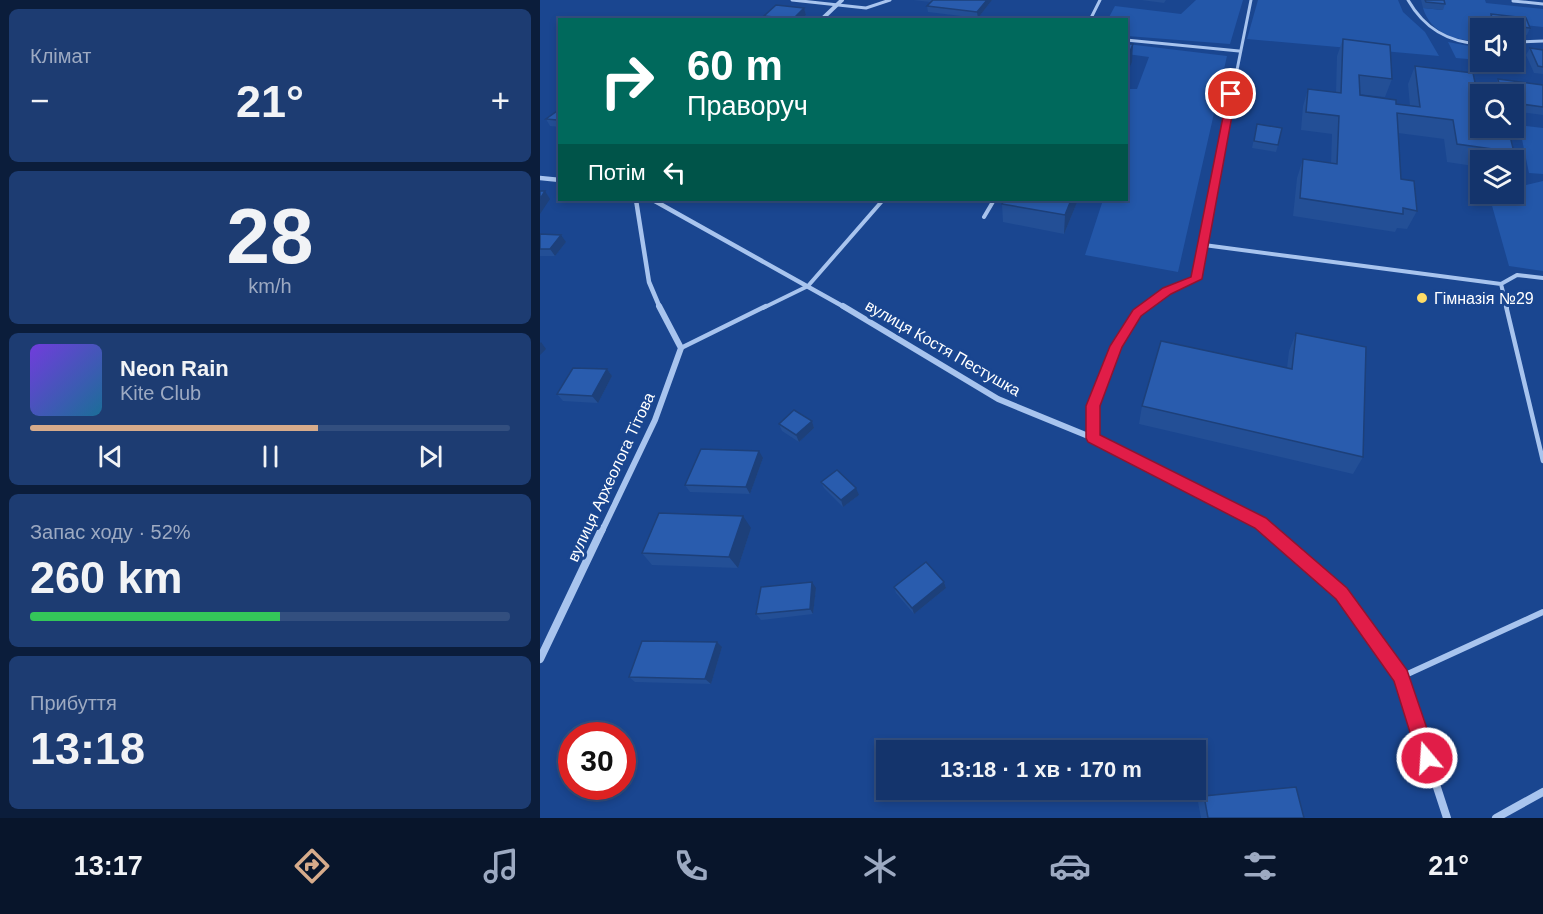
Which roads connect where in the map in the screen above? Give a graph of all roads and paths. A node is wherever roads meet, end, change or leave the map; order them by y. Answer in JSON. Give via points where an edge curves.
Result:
{"nodes":[{"id":1,"x":792,"y":0,"type":"edge"},
{"id":2,"x":842,"y":0,"type":"edge"},
{"id":3,"x":890,"y":0,"type":"edge"},
{"id":4,"x":1100,"y":0,"type":"edge"},
{"id":5,"x":1251,"y":0,"type":"edge"},
{"id":6,"x":1408,"y":0,"type":"edge"},
{"id":7,"x":1513,"y":1,"type":"edge"},
{"id":8,"x":838,"y":4,"type":"junction"},
{"id":9,"x":1543,"y":4,"type":"edge"},
{"id":10,"x":823,"y":18,"type":"edge"},
{"id":11,"x":1091,"y":18,"type":"edge"},
{"id":12,"x":1128,"y":40,"type":"edge"},
{"id":13,"x":1543,"y":41,"type":"edge"},
{"id":14,"x":1524,"y":42,"type":"edge"},
{"id":15,"x":1470,"y":44,"type":"edge"},
{"id":16,"x":1239,"y":51,"type":"junction"},
{"id":17,"x":540,"y":178,"type":"edge"},
{"id":18,"x":558,"y":180,"type":"edge"},
{"id":19,"x":636,"y":201,"type":"edge"},
{"id":20,"x":656,"y":201,"type":"edge"},
{"id":21,"x":882,"y":201,"type":"edge"},
{"id":22,"x":993,"y":201,"type":"edge"},
{"id":23,"x":984,"y":217,"type":"dead end"},
{"id":24,"x":1204,"y":245,"type":"junction"},
{"id":25,"x":1543,"y":278,"type":"edge"},
{"id":26,"x":1501,"y":284,"type":"junction"},
{"id":27,"x":808,"y":286,"type":"junction"},
{"id":28,"x":681,"y":348,"type":"junction"},
{"id":29,"x":1093,"y":438,"type":"junction"},
{"id":30,"x":1543,"y":461,"type":"edge"},
{"id":31,"x":1543,"y":612,"type":"edge"},
{"id":32,"x":540,"y":659,"type":"edge"},
{"id":33,"x":1401,"y":677,"type":"junction"},
{"id":34,"x":1543,"y":792,"type":"edge"},
{"id":35,"x":1447,"y":818,"type":"edge"},
{"id":36,"x":1496,"y":818,"type":"edge"}],
"edges":[{"from":1,"to":8,"type":"lane"},
{"from":2,"to":8,"type":"street"},
{"from":3,"to":8,"type":"lane","via":[[866,8]]},
{"from":4,"to":11,"type":"lane"},
{"from":5,"to":16,"type":"lane"},
{"from":6,"to":15,"type":"lane","via":[[1414,12],[1438,34]]},
{"from":7,"to":9,"type":"lane"},
{"from":8,"to":10,"type":"street"},
{"from":12,"to":16,"type":"lane"},
{"from":13,"to":14,"type":"lane"},
{"from":16,"to":24,"type":"lane"},
{"from":17,"to":18,"type":"street"},
{"from":19,"to":28,"type":"street","via":[[649,282]]},
{"from":20,"to":27,"type":"street","name":"вулиця Костя Пестушка"},
{"from":21,"to":27,"type":"lane"},
{"from":22,"to":23,"type":"lane"},
{"from":24,"to":26,"type":"lane"},
{"from":24,"to":29,"type":"lane","via":[[1196,279],[1167,291],[1137,313],[1116,346],[1093,406]]},
{"from":25,"to":26,"type":"lane","via":[[1517,275]]},
{"from":26,"to":30,"type":"lane"},
{"from":27,"to":28,"type":"lane"},
{"from":27,"to":29,"type":"street","name":"вулиця Костя Пестушка","via":[[998,399]]},
{"from":28,"to":32,"type":"street","name":"вулиця Археолога Тітова","via":[[655,420]]},
{"from":29,"to":33,"type":"street","name":"вулиця Костя Пестушка","via":[[1261,523],[1341,593]]},
{"from":31,"to":33,"type":"lane"},
{"from":33,"to":35,"type":"street","name":"вулиця Костя Пестушка"},
{"from":34,"to":36,"type":"street"}]}
